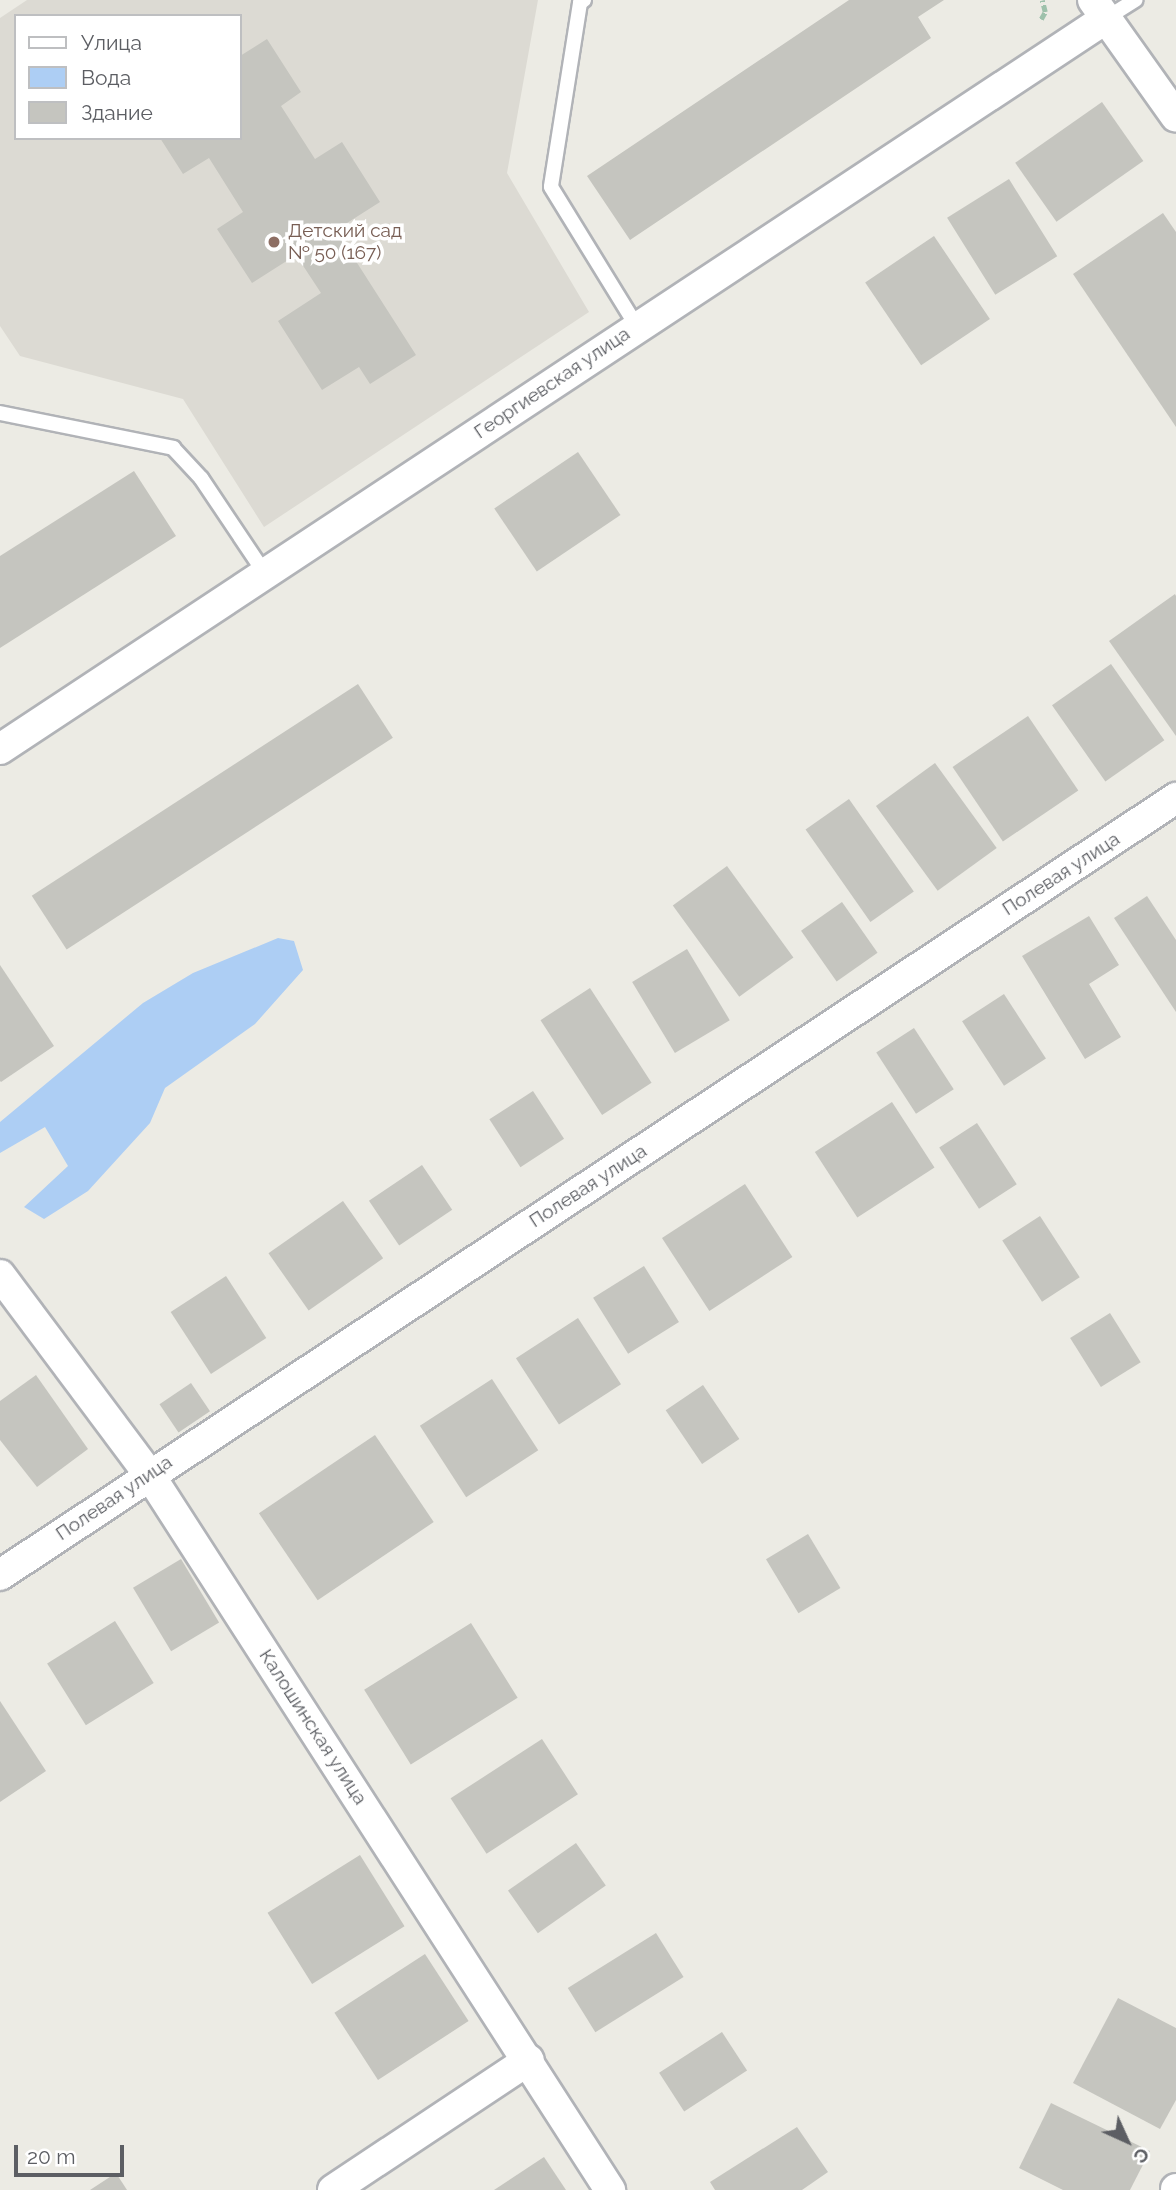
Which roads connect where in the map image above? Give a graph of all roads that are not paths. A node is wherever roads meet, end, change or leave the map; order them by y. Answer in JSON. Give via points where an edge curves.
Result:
{"nodes":[{"id":1,"x":584,"y":0,"type":"edge"},
{"id":2,"x":1135,"y":0,"type":"edge"},
{"id":3,"x":1099,"y":10,"type":"edge"},
{"id":4,"x":1176,"y":117,"type":"edge"},
{"id":5,"x":637,"y":327,"type":"junction"},
{"id":6,"x":0,"y":413,"type":"edge"},
{"id":7,"x":265,"y":575,"type":"junction"},
{"id":8,"x":0,"y":749,"type":"edge"},
{"id":9,"x":1176,"y":799,"type":"edge"},
{"id":10,"x":0,"y":1275,"type":"edge"},
{"id":11,"x":149,"y":1474,"type":"junction"},
{"id":12,"x":0,"y":1575,"type":"edge"},
{"id":13,"x":529,"y":2060,"type":"junction"},
{"id":14,"x":333,"y":2190,"type":"edge"},
{"id":15,"x":610,"y":2190,"type":"edge"}],
"edges":[{"from":1,"to":5,"type":"lane","via":[[551,187]]},
{"from":2,"to":3,"type":"lane"},
{"from":3,"to":4,"type":"street"},
{"from":3,"to":5,"type":"street","name":"Георгиевская улица"},
{"from":5,"to":7,"type":"street","name":"Георгиевская улица"},
{"from":6,"to":7,"type":"lane","via":[[173,448],[201,478]]},
{"from":7,"to":8,"type":"street","name":"Георгиевская улица"},
{"from":9,"to":11,"type":"street","name":"Полевая улица"},
{"from":10,"to":11,"type":"street","name":"Калошинская улица"},
{"from":11,"to":12,"type":"street","name":"Полевая улица"},
{"from":11,"to":13,"type":"street","name":"Калошинская улица"},
{"from":13,"to":14,"type":"street"},
{"from":13,"to":15,"type":"street","name":"Калошинская улица"}]}
